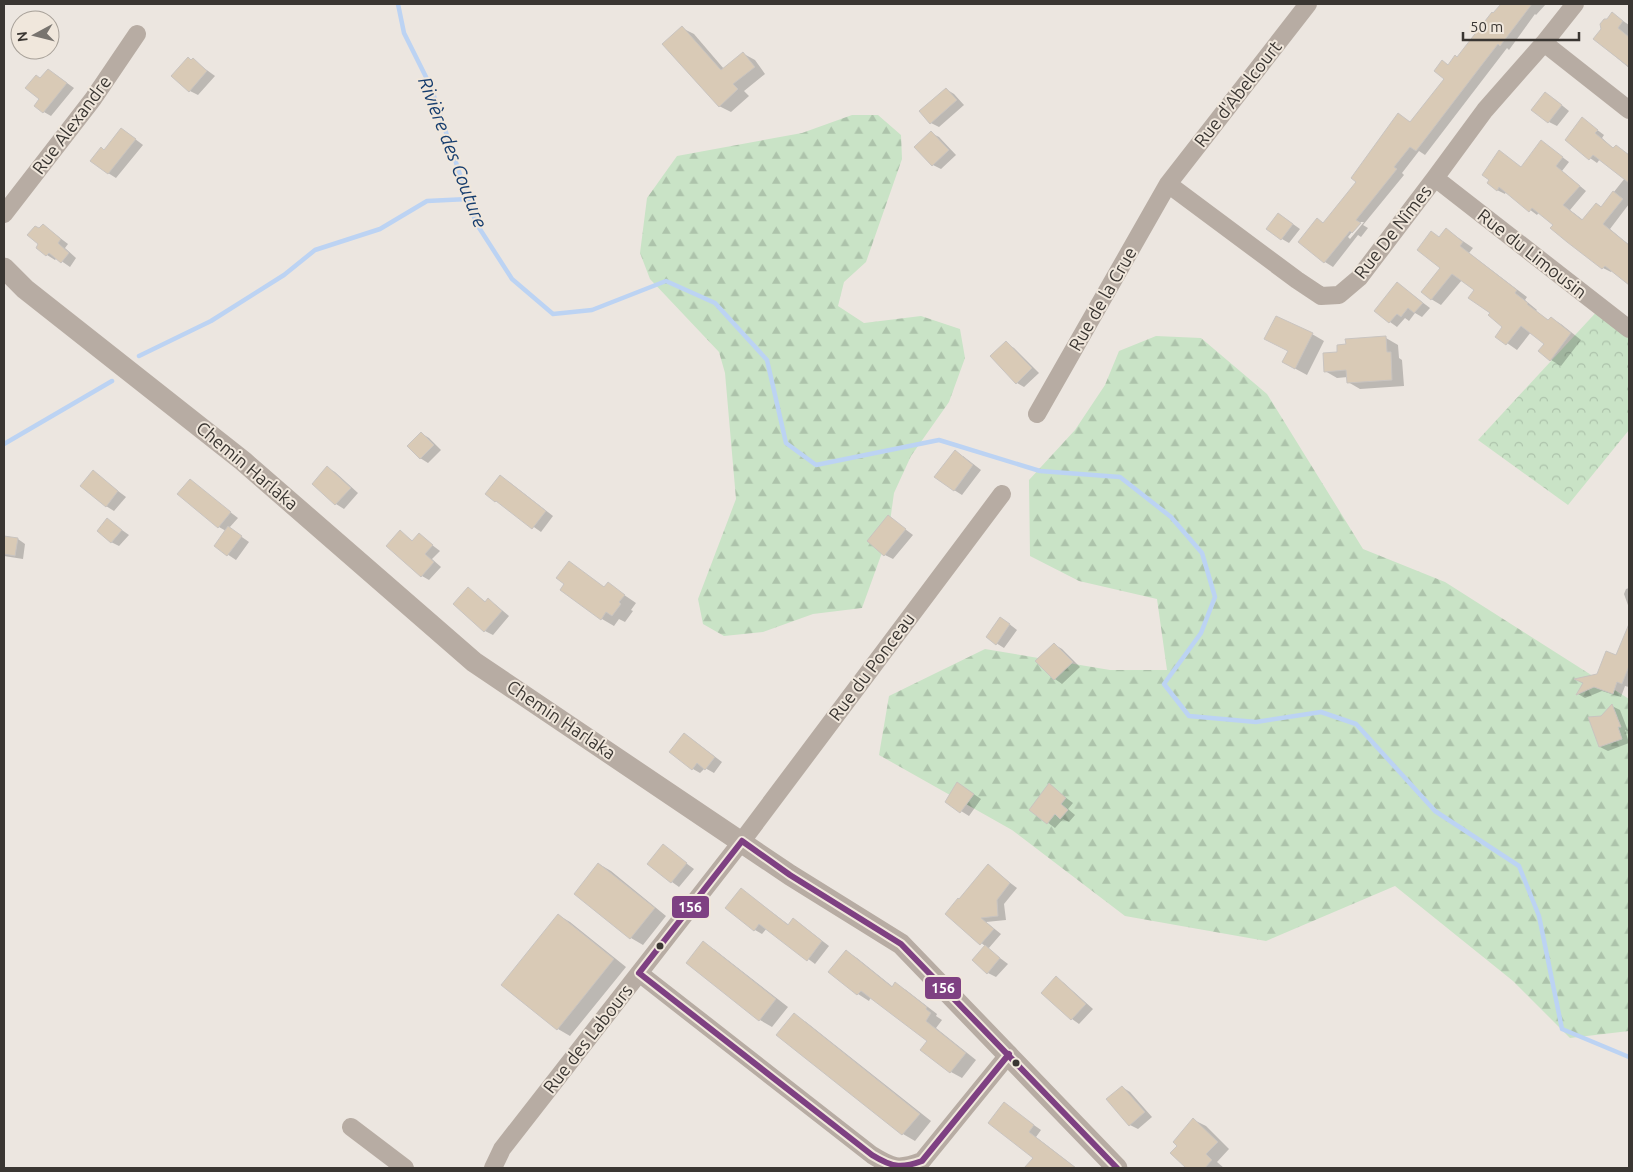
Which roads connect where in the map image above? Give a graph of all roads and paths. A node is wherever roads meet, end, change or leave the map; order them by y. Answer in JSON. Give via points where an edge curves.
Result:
{"nodes":[{"id":1,"x":1308,"y":4,"type":"edge"},
{"id":2,"x":1575,"y":4,"type":"edge"},
{"id":3,"x":137,"y":34,"type":"dead end"},
{"id":4,"x":1544,"y":43,"type":"junction"},
{"id":5,"x":1629,"y":110,"type":"edge"},
{"id":6,"x":1435,"y":178,"type":"junction"},
{"id":7,"x":1168,"y":184,"type":"junction"},
{"id":8,"x":4,"y":214,"type":"edge"},
{"id":9,"x":4,"y":268,"type":"edge"},
{"id":10,"x":1629,"y":329,"type":"edge"},
{"id":11,"x":1037,"y":414,"type":"dead end"},
{"id":12,"x":1002,"y":494,"type":"dead end"},
{"id":13,"x":742,"y":841,"type":"junction"},
{"id":14,"x":639,"y":973,"type":"junction"},
{"id":15,"x":1009,"y":1054,"type":"junction"},
{"id":16,"x":351,"y":1127,"type":"dead end"},
{"id":17,"x":405,"y":1168,"type":"edge"},
{"id":18,"x":493,"y":1168,"type":"edge"},
{"id":19,"x":1117,"y":1168,"type":"edge"}],
"edges":[{"from":1,"to":7,"type":"street","name":"Rue d'Abelcourt"},
{"from":2,"to":4,"type":"street","name":"Rue De Nîmes"},
{"from":3,"to":8,"type":"street","name":"Rue Alexandre","via":[[93,99]]},
{"from":4,"to":5,"type":"street"},
{"from":4,"to":6,"type":"street","name":"Rue De Nîmes","via":[[1485,110]]},
{"from":6,"to":7,"type":"street","name":"Rue De Nîmes","via":[[1359,278],[1339,295],[1321,296]]},
{"from":6,"to":10,"type":"street","name":"Rue du Limousin"},
{"from":7,"to":11,"type":"street","name":"Rue de la Crue"},
{"from":9,"to":13,"type":"street","name":"Chemin Harlaka","via":[[26,289],[243,460],[474,662]]},
{"from":12,"to":13,"type":"street","name":"Rue du Ponceau"},
{"from":13,"to":14,"type":"street","name":"Rue des Labours"},
{"from":13,"to":15,"type":"street","name":"Chemin Harlaka","via":[[901,944]]},
{"from":14,"to":15,"type":"street","via":[[889,1166],[905,1168],[922,1161]]},
{"from":14,"to":18,"type":"street","name":"Rue des Labours","via":[[502,1149]]},
{"from":15,"to":19,"type":"street","name":"Chemin Harlaka"},
{"from":16,"to":17,"type":"street"}]}
